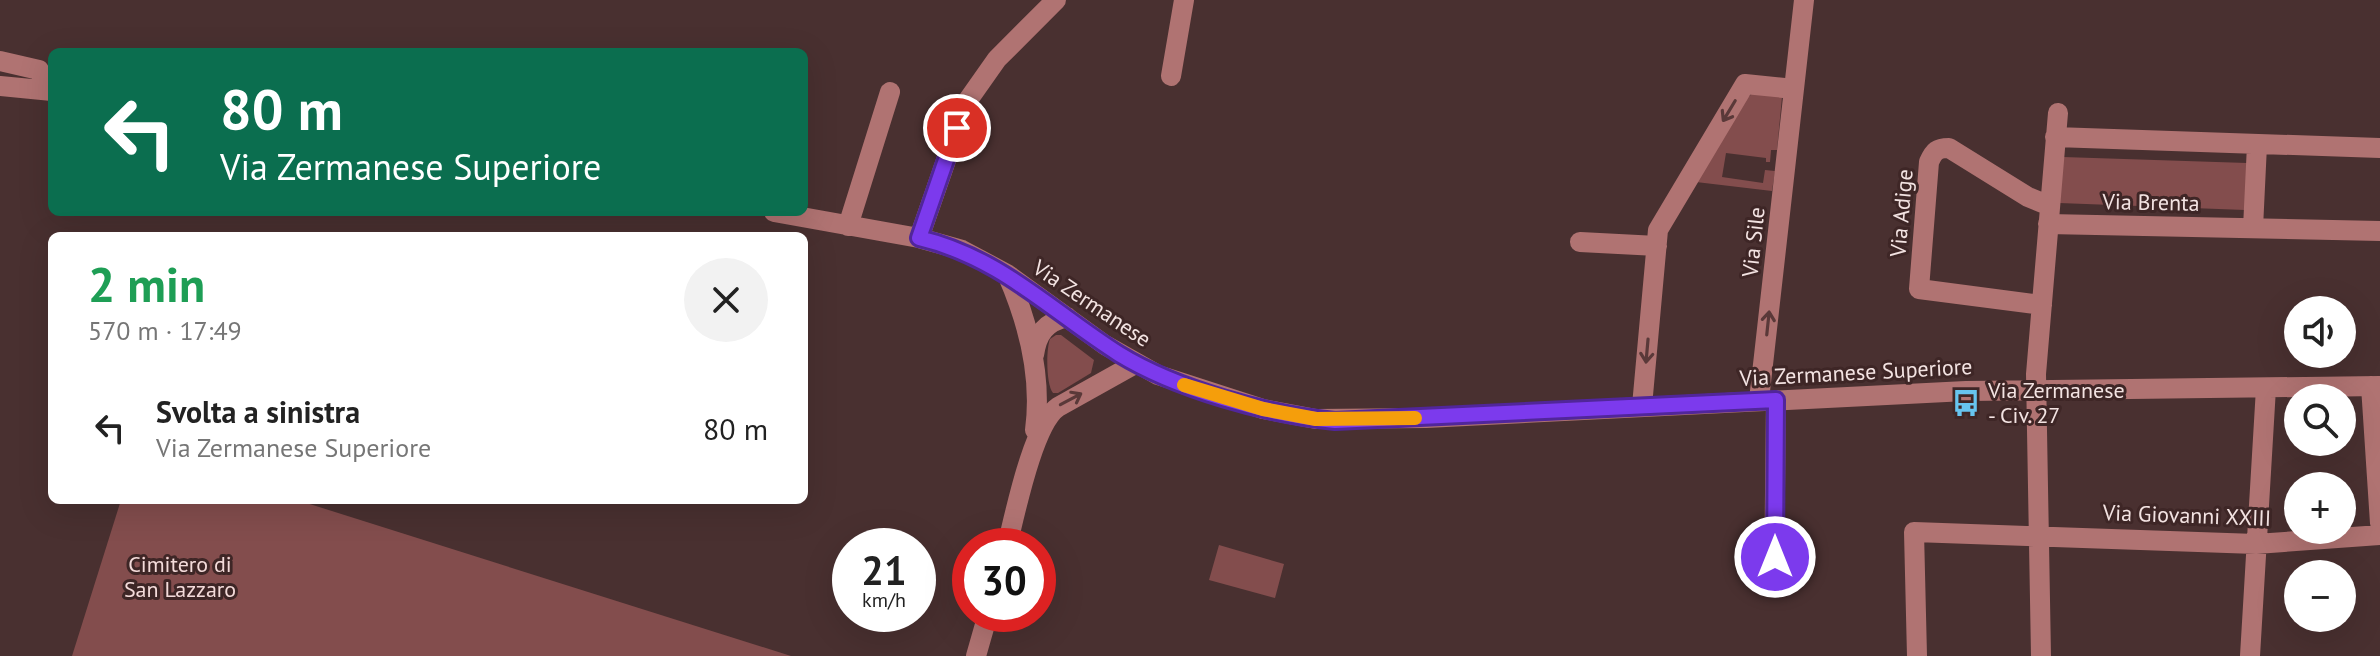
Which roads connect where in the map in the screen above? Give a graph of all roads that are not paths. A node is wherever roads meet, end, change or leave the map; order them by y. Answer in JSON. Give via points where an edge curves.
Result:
{"nodes":[{"id":1,"x":1056,"y":0,"type":"edge"},
{"id":2,"x":1184,"y":0,"type":"edge"},
{"id":3,"x":1804,"y":0,"type":"edge"},
{"id":4,"x":0,"y":61,"type":"edge"},
{"id":5,"x":1171,"y":76,"type":"dead end"},
{"id":6,"x":0,"y":86,"type":"edge"},
{"id":7,"x":1794,"y":89,"type":"junction"},
{"id":8,"x":39,"y":90,"type":"edge"},
{"id":9,"x":890,"y":92,"type":"dead end"},
{"id":10,"x":2058,"y":113,"type":"dead end"},
{"id":11,"x":2055,"y":137,"type":"junction"},
{"id":12,"x":2257,"y":145,"type":"junction"},
{"id":13,"x":2380,"y":148,"type":"edge"},
{"id":14,"x":2049,"y":215,"type":"junction"},
{"id":15,"x":795,"y":216,"type":"edge"},
{"id":16,"x":848,"y":226,"type":"junction"},
{"id":17,"x":2253,"y":228,"type":"junction"},
{"id":18,"x":2380,"y":231,"type":"edge"},
{"id":19,"x":919,"y":238,"type":"junction"},
{"id":20,"x":1580,"y":242,"type":"dead end"},
{"id":21,"x":1657,"y":246,"type":"junction"},
{"id":22,"x":1007,"y":274,"type":"junction"},
{"id":23,"x":2042,"y":305,"type":"junction"},
{"id":24,"x":1067,"y":317,"type":"junction"},
{"id":25,"x":1033,"y":361,"type":"junction"},
{"id":26,"x":1135,"y":364,"type":"junction"},
{"id":27,"x":2375,"y":386,"type":"edge"},
{"id":28,"x":2266,"y":388,"type":"junction"},
{"id":29,"x":2037,"y":389,"type":"junction"},
{"id":30,"x":1767,"y":400,"type":"junction"},
{"id":31,"x":1642,"y":406,"type":"junction"},
{"id":32,"x":1335,"y":421,"type":"joint"},
{"id":33,"x":1031,"y":457,"type":"junction"},
{"id":34,"x":2380,"y":523,"type":"edge"},
{"id":35,"x":1012,"y":528,"type":"edge"},
{"id":36,"x":2040,"y":534,"type":"junction"},
{"id":37,"x":2380,"y":535,"type":"edge"},
{"id":38,"x":2256,"y":544,"type":"junction"},
{"id":39,"x":1774,"y":587,"type":"dead end"},
{"id":40,"x":983,"y":632,"type":"edge"},
{"id":41,"x":976,"y":656,"type":"edge"},
{"id":42,"x":1917,"y":656,"type":"edge"},
{"id":43,"x":2041,"y":656,"type":"edge"},
{"id":44,"x":2250,"y":656,"type":"edge"}],
"edges":[{"from":1,"to":19,"type":"street","via":[[997,59],[966,103]]},
{"from":2,"to":5,"type":"street"},
{"from":3,"to":7,"type":"street","name":"Via Sile"},
{"from":4,"to":8,"type":"street","via":[[23,65]]},
{"from":6,"to":8,"type":"street"},
{"from":7,"to":21,"type":"street","one_way":true,"via":[[1745,84],[1658,230]]},
{"from":30,"to":7,"type":"street","name":"Via Sile","one_way":true},
{"from":9,"to":16,"type":"street"},
{"from":10,"to":11,"type":"street"},
{"from":11,"to":12,"type":"street"},
{"from":11,"to":14,"type":"street"},
{"from":12,"to":13,"type":"street"},
{"from":12,"to":17,"type":"street"},
{"from":14,"to":17,"type":"street","name":"Via Brenta"},
{"from":14,"to":23,"type":"street"},
{"from":14,"to":23,"type":"street","name":"Via Adige","via":[[1949,148],[1934,152],[1929,162],[1919,289]]},
{"from":15,"to":16,"type":"street","name":"Via Zermanese"},
{"from":16,"to":19,"type":"street","name":"Via Zermanese"},
{"from":17,"to":18,"type":"street","name":"Via Brenta"},
{"from":19,"to":22,"type":"street","name":"Via Zermanese","via":[[962,250]]},
{"from":20,"to":21,"type":"street"},
{"from":21,"to":31,"type":"street","one_way":true},
{"from":22,"to":24,"type":"street","name":"Via Zermanese"},
{"from":22,"to":25,"type":"street"},
{"from":23,"to":29,"type":"street"},
{"from":24,"to":25,"type":"street","via":[[1041,331]]},
{"from":24,"to":26,"type":"street","name":"Via Zermanese"},
{"from":25,"to":33,"type":"street","via":[[1038,403]]},
{"from":26,"to":32,"type":"street","name":"Via Zermanese","via":[[1263,409]]},
{"from":33,"to":26,"type":"street","one_way":true,"via":[[1052,410]]},
{"from":27,"to":28,"type":"street","name":"Via Zermanese Superiore"},
{"from":27,"to":34,"type":"street"},
{"from":28,"to":29,"type":"street","name":"Via Zermanese Superiore"},
{"from":28,"to":38,"type":"street"},
{"from":29,"to":30,"type":"street","name":"Via Zermanese Superiore"},
{"from":29,"to":36,"type":"street"},
{"from":30,"to":31,"type":"street","name":"Via Zermanese Superiore"},
{"from":30,"to":39,"type":"street","name":"Via Sile"},
{"from":31,"to":32,"type":"street","name":"Via Zermanese Superiore"},
{"from":33,"to":35,"type":"street"},
{"from":36,"to":38,"type":"street","name":"Via Giovanni XXIII"},
{"from":36,"to":42,"type":"street","name":"Via Giovanni XXIII","via":[[1914,532]]},
{"from":36,"to":43,"type":"street"},
{"from":37,"to":38,"type":"street","name":"Via Giovanni XXIII"},
{"from":38,"to":44,"type":"street"},
{"from":40,"to":41,"type":"street"}]}
